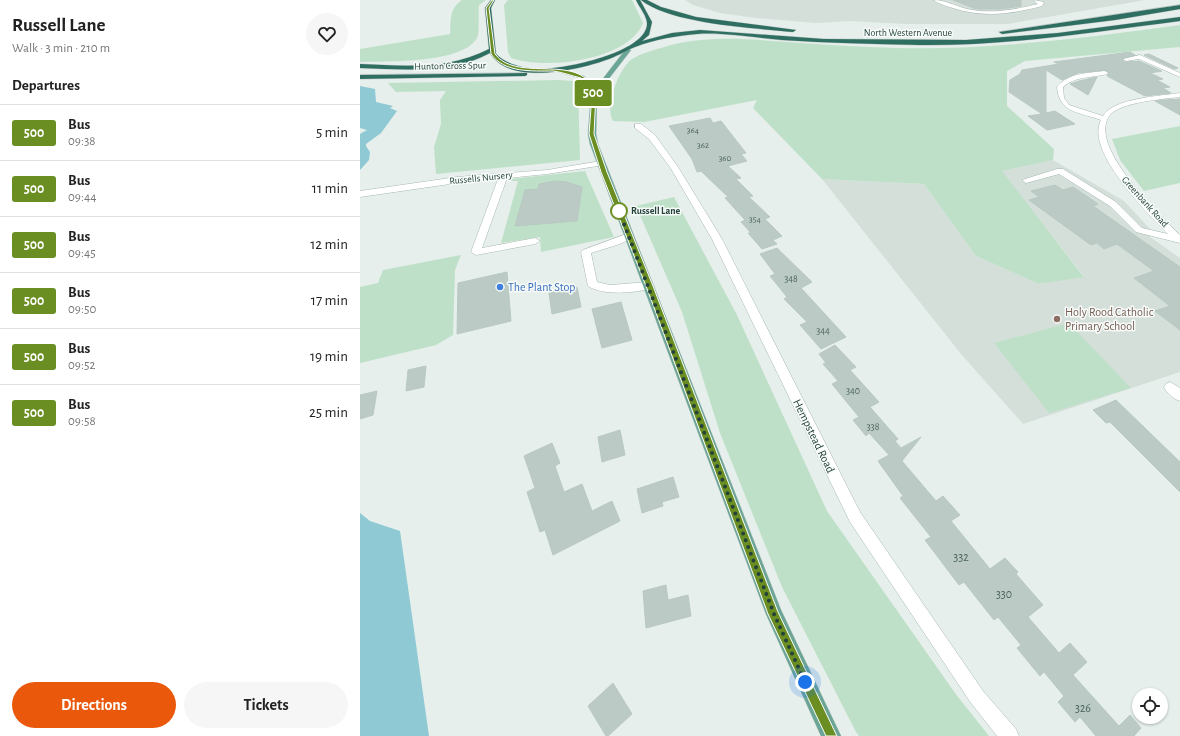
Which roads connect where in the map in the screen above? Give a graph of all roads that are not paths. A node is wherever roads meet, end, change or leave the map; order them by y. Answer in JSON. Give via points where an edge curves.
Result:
{"nodes":[{"id":1,"x":493,"y":0,"type":"edge"},
{"id":2,"x":638,"y":0,"type":"edge"},
{"id":3,"x":643,"y":0,"type":"edge"},
{"id":4,"x":651,"y":0,"type":"edge"},
{"id":5,"x":936,"y":0,"type":"edge"},
{"id":6,"x":1035,"y":0,"type":"edge"},
{"id":7,"x":1180,"y":7,"type":"edge"},
{"id":8,"x":1180,"y":14,"type":"edge"},
{"id":9,"x":1180,"y":19,"type":"edge"},
{"id":10,"x":747,"y":25,"type":"junction"},
{"id":11,"x":798,"y":31,"type":"dead end"},
{"id":12,"x":990,"y":33,"type":"dead end"},
{"id":13,"x":996,"y":33,"type":"junction"},
{"id":14,"x":858,"y":35,"type":"dead end"},
{"id":15,"x":903,"y":36,"type":"dead end"},
{"id":16,"x":636,"y":45,"type":"junction"},
{"id":17,"x":492,"y":49,"type":"junction"},
{"id":18,"x":628,"y":50,"type":"junction"},
{"id":19,"x":1126,"y":59,"type":"dead end"},
{"id":20,"x":360,"y":66,"type":"edge"},
{"id":21,"x":1160,"y":67,"type":"junction"},
{"id":22,"x":554,"y":70,"type":"junction"},
{"id":23,"x":1146,"y":70,"type":"dead end"},
{"id":24,"x":541,"y":71,"type":"junction"},
{"id":25,"x":1105,"y":73,"type":"dead end"},
{"id":26,"x":1180,"y":75,"type":"edge"},
{"id":27,"x":361,"y":77,"type":"edge"},
{"id":28,"x":594,"y":94,"type":"junction"},
{"id":29,"x":1180,"y":95,"type":"edge"},
{"id":30,"x":1103,"y":118,"type":"junction"},
{"id":31,"x":638,"y":126,"type":"dead end"},
{"id":32,"x":601,"y":163,"type":"junction"},
{"id":33,"x":504,"y":175,"type":"junction"},
{"id":34,"x":1026,"y":180,"type":"dead end"},
{"id":35,"x":360,"y":194,"type":"edge"},
{"id":36,"x":629,"y":236,"type":"junction"},
{"id":37,"x":1180,"y":239,"type":"edge"},
{"id":38,"x":535,"y":241,"type":"dead end"},
{"id":39,"x":649,"y":286,"type":"junction"},
{"id":40,"x":1170,"y":387,"type":"dead end"},
{"id":41,"x":1180,"y":396,"type":"edge"},
{"id":42,"x":831,"y":736,"type":"edge"},
{"id":43,"x":1009,"y":736,"type":"edge"}],
"edges":[{"from":1,"to":17,"type":"highway","via":[[488,8]]},
{"from":2,"to":16,"type":"highway","via":[[650,26]]},
{"from":3,"to":10,"type":"highway","via":[[673,13]]},
{"from":4,"to":10,"type":"highway","via":[[682,12]]},
{"from":5,"to":6,"type":"street","via":[[957,9],[988,14],[1040,5],[1041,2]]},
{"from":7,"to":13,"type":"highway"},
{"from":8,"to":13,"type":"highway"},
{"from":9,"to":16,"type":"highway","name":"North Western Avenue","via":[[1058,35],[966,42],[824,41],[700,32],[672,35]]},
{"from":10,"to":11,"type":"highway"},
{"from":12,"to":13,"type":"highway"},
{"from":14,"to":15,"type":"highway","name":"North Western Avenue"},
{"from":16,"to":18,"type":"highway"},
{"from":17,"to":20,"type":"highway","name":"Hunton Cross Spur","via":[[471,60],[447,65]]},
{"from":17,"to":24,"type":"highway","via":[[497,60],[508,65]]},
{"from":18,"to":22,"type":"highway","via":[[590,63]]},
{"from":18,"to":28,"type":"main road","via":[[615,63],[602,86]]},
{"from":19,"to":21,"type":"street","via":[[1140,57]]},
{"from":21,"to":23,"type":"street"},
{"from":21,"to":26,"type":"street"},
{"from":22,"to":24,"type":"highway"},
{"from":22,"to":28,"type":"main road","via":[[582,77],[586,87]]},
{"from":24,"to":27,"type":"highway","name":"Hunton Cross Spur","via":[[521,74]]},
{"from":25,"to":30,"type":"street","via":[[1075,78],[1060,88],[1061,98],[1066,106]]},
{"from":28,"to":32,"type":"main road","via":[[592,134]]},
{"from":29,"to":30,"type":"street","via":[[1125,105],[1110,111]]},
{"from":30,"to":37,"type":"street","name":"Greenbank Road","via":[[1100,126],[1101,137],[1118,172],[1138,197]]},
{"from":31,"to":43,"type":"street","name":"Hempstead Road","via":[[652,137],[674,166],[717,239],[855,517],[977,697]]},
{"from":32,"to":33,"type":"street","name":"Russells Nursery","via":[[546,172]]},
{"from":32,"to":36,"type":"main road"},
{"from":33,"to":35,"type":"street","name":"Russells Nursery"},
{"from":33,"to":38,"type":"street","via":[[476,252]]},
{"from":34,"to":37,"type":"street","via":[[1060,171],[1113,204],[1139,230]]},
{"from":36,"to":39,"type":"main road"},
{"from":36,"to":39,"type":"street","via":[[586,252],[592,284],[596,288],[606,289]]},
{"from":39,"to":42,"type":"main road","via":[[774,614]]},
{"from":40,"to":41,"type":"street"}]}
